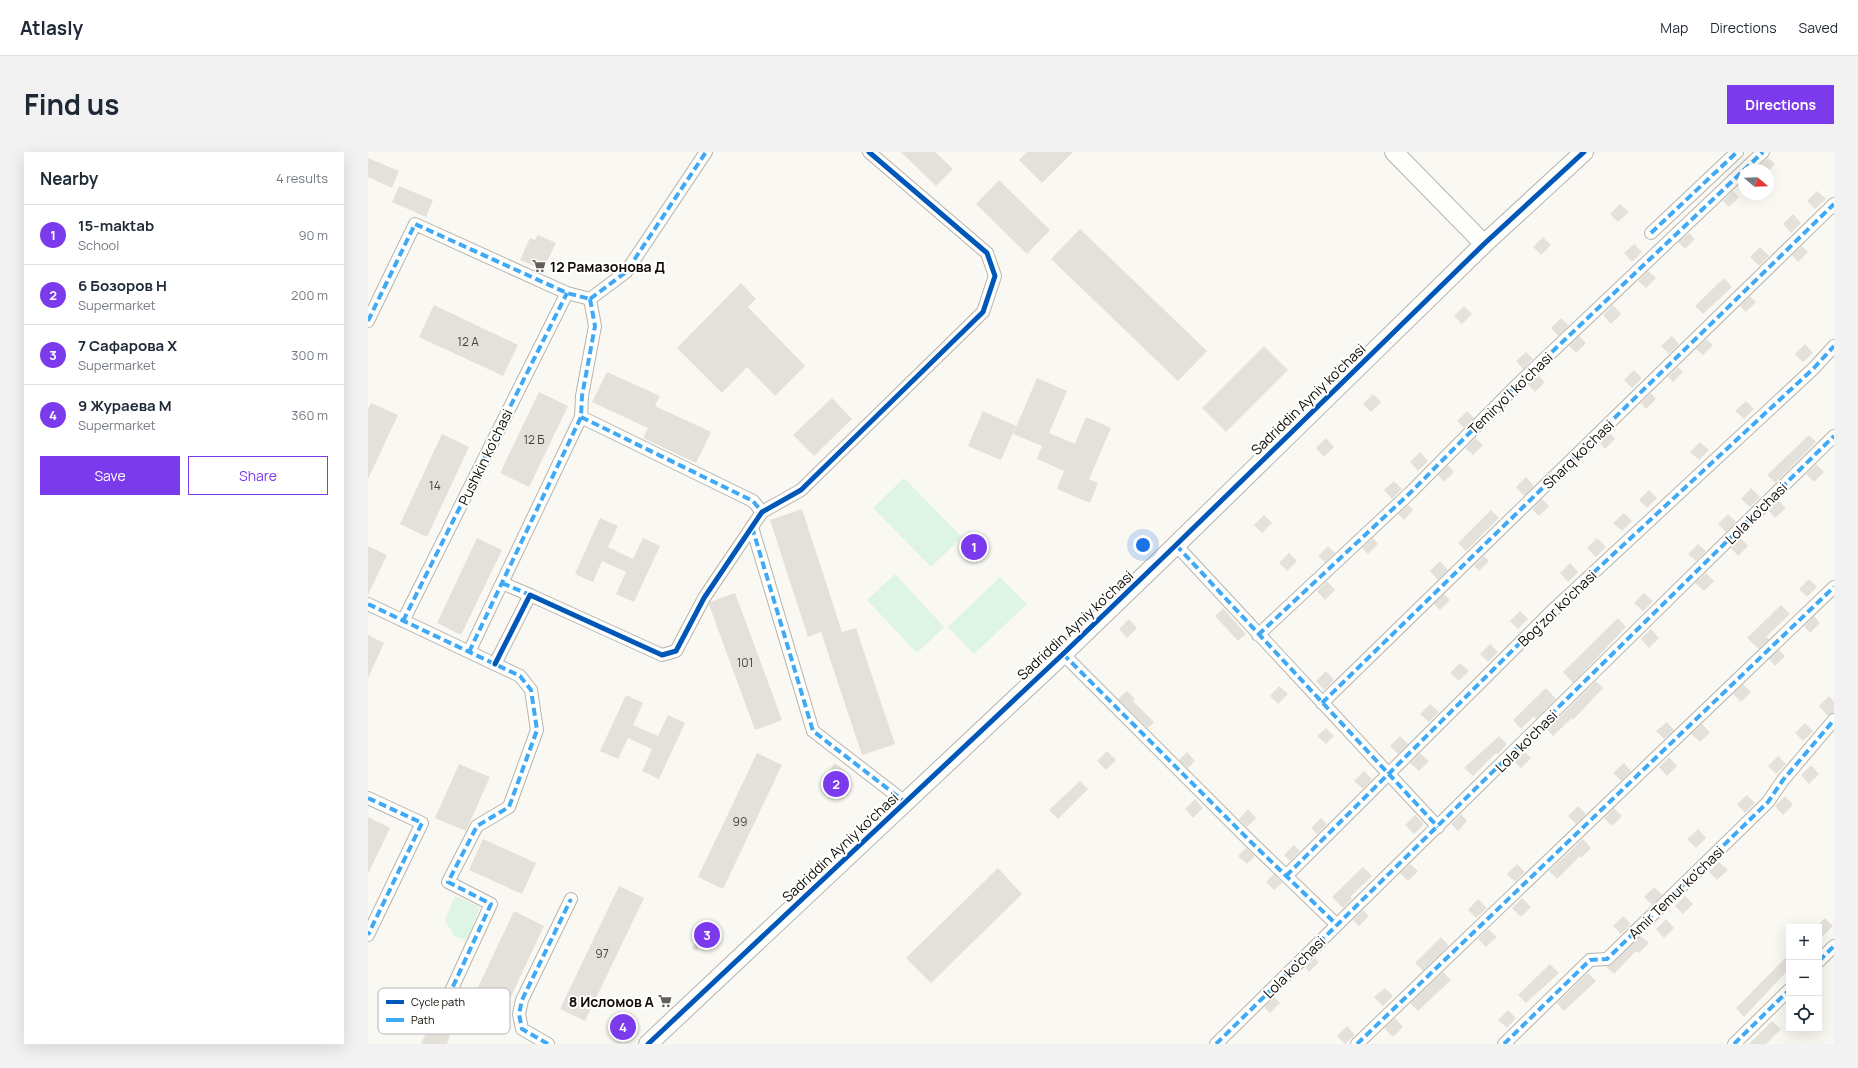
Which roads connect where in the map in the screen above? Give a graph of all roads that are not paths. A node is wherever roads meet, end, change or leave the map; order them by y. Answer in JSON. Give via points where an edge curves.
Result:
{"nodes":[{"id":1,"x":706,"y":152,"type":"edge"},
{"id":2,"x":869,"y":152,"type":"edge"},
{"id":3,"x":1394,"y":152,"type":"edge"},
{"id":4,"x":1584,"y":152,"type":"edge"},
{"id":5,"x":1737,"y":152,"type":"edge"},
{"id":6,"x":1763,"y":152,"type":"edge"},
{"id":7,"x":1834,"y":204,"type":"edge"},
{"id":8,"x":1651,"y":233,"type":"dead end"},
{"id":9,"x":1484,"y":244,"type":"junction"},
{"id":10,"x":567,"y":293,"type":"junction"},
{"id":11,"x":590,"y":299,"type":"junction"},
{"id":12,"x":368,"y":321,"type":"edge"},
{"id":13,"x":1834,"y":346,"type":"edge"},
{"id":14,"x":582,"y":417,"type":"junction"},
{"id":15,"x":1834,"y":436,"type":"edge"},
{"id":16,"x":762,"y":512,"type":"junction"},
{"id":17,"x":752,"y":527,"type":"junction"},
{"id":18,"x":1176,"y":545,"type":"junction"},
{"id":19,"x":502,"y":583,"type":"junction"},
{"id":20,"x":1834,"y":587,"type":"edge"},
{"id":21,"x":530,"y":595,"type":"junction"},
{"id":22,"x":368,"y":604,"type":"edge"},
{"id":23,"x":403,"y":621,"type":"junction"},
{"id":24,"x":1258,"y":635,"type":"junction"},
{"id":25,"x":469,"y":652,"type":"junction"},
{"id":26,"x":1063,"y":654,"type":"junction"},
{"id":27,"x":495,"y":664,"type":"junction"},
{"id":28,"x":1322,"y":703,"type":"junction"},
{"id":29,"x":1834,"y":720,"type":"edge"},
{"id":30,"x":1387,"y":775,"type":"junction"},
{"id":31,"x":368,"y":798,"type":"edge"},
{"id":32,"x":905,"y":802,"type":"junction"},
{"id":33,"x":1438,"y":827,"type":"junction"},
{"id":34,"x":1286,"y":876,"type":"junction"},
{"id":35,"x":571,"y":899,"type":"dead end"},
{"id":36,"x":1336,"y":924,"type":"junction"},
{"id":37,"x":368,"y":935,"type":"edge"},
{"id":38,"x":1834,"y":946,"type":"edge"},
{"id":39,"x":1820,"y":960,"type":"edge"},
{"id":40,"x":452,"y":988,"type":"edge"},
{"id":41,"x":1786,"y":993,"type":"edge"},
{"id":42,"x":548,"y":1044,"type":"edge"},
{"id":43,"x":648,"y":1044,"type":"edge"},
{"id":44,"x":1216,"y":1044,"type":"edge"},
{"id":45,"x":1357,"y":1044,"type":"edge"},
{"id":46,"x":1504,"y":1044,"type":"edge"},
{"id":47,"x":1734,"y":1044,"type":"edge"}],
"edges":[{"from":1,"to":11,"type":"street","via":[[626,272]]},
{"from":2,"to":16,"type":"street","via":[[987,254],[996,276],[983,312],[801,490]]},
{"from":3,"to":9,"type":"street"},
{"from":4,"to":9,"type":"street","name":"Sadriddin Ayniy ko'chasi"},
{"from":5,"to":8,"type":"street"},
{"from":6,"to":24,"type":"street","name":"Temiryo'l ko'chasi","via":[[1518,384],[1410,493]]},
{"from":7,"to":28,"type":"street","name":"Sharq ko'chasi"},
{"from":9,"to":18,"type":"street","name":"Sadriddin Ayniy ko'chasi"},
{"from":10,"to":11,"type":"street"},
{"from":10,"to":12,"type":"street","via":[[415,224]]},
{"from":10,"to":23,"type":"street","name":"Pushkin ko'chasi"},
{"from":11,"to":14,"type":"street","via":[[595,326],[582,396]]},
{"from":13,"to":30,"type":"street","name":"Bog'zor ko'chasi","via":[[1814,368],[1551,612]]},
{"from":14,"to":16,"type":"street","via":[[753,501]]},
{"from":14,"to":19,"type":"street"},
{"from":15,"to":33,"type":"street","name":"Lola ko'chasi"},
{"from":16,"to":17,"type":"street"},
{"from":17,"to":21,"type":"street","via":[[704,598],[676,651],[662,656]]},
{"from":17,"to":32,"type":"street","via":[[813,731]]},
{"from":18,"to":24,"type":"street"},
{"from":18,"to":26,"type":"street","name":"Sadriddin Ayniy ko'chasi"},
{"from":19,"to":21,"type":"street"},
{"from":19,"to":25,"type":"street"},
{"from":20,"to":45,"type":"street"},
{"from":21,"to":27,"type":"street"},
{"from":22,"to":23,"type":"street"},
{"from":23,"to":25,"type":"street"},
{"from":24,"to":28,"type":"street"},
{"from":25,"to":27,"type":"street"},
{"from":26,"to":32,"type":"street","name":"Sadriddin Ayniy ko'chasi"},
{"from":26,"to":34,"type":"street"},
{"from":27,"to":40,"type":"street","via":[[520,676],[531,690],[537,730],[508,807],[477,826],[448,882],[491,904]]},
{"from":28,"to":30,"type":"street"},
{"from":29,"to":46,"type":"street","name":"Amir Temur ko'chasi","via":[[1757,813],[1607,960],[1590,960]]},
{"from":30,"to":33,"type":"street"},
{"from":30,"to":34,"type":"street","name":"Bog'zor ko'chasi"},
{"from":31,"to":37,"type":"street","via":[[422,823]]},
{"from":32,"to":43,"type":"street","name":"Sadriddin Ayniy ko'chasi"},
{"from":33,"to":36,"type":"street","name":"Lola ko'chasi"},
{"from":34,"to":36,"type":"street"},
{"from":35,"to":42,"type":"street","via":[[522,1000],[519,1014],[522,1029]]},
{"from":36,"to":44,"type":"street","name":"Lola ko'chasi"},
{"from":38,"to":39,"type":"street"},
{"from":41,"to":47,"type":"street"}]}
